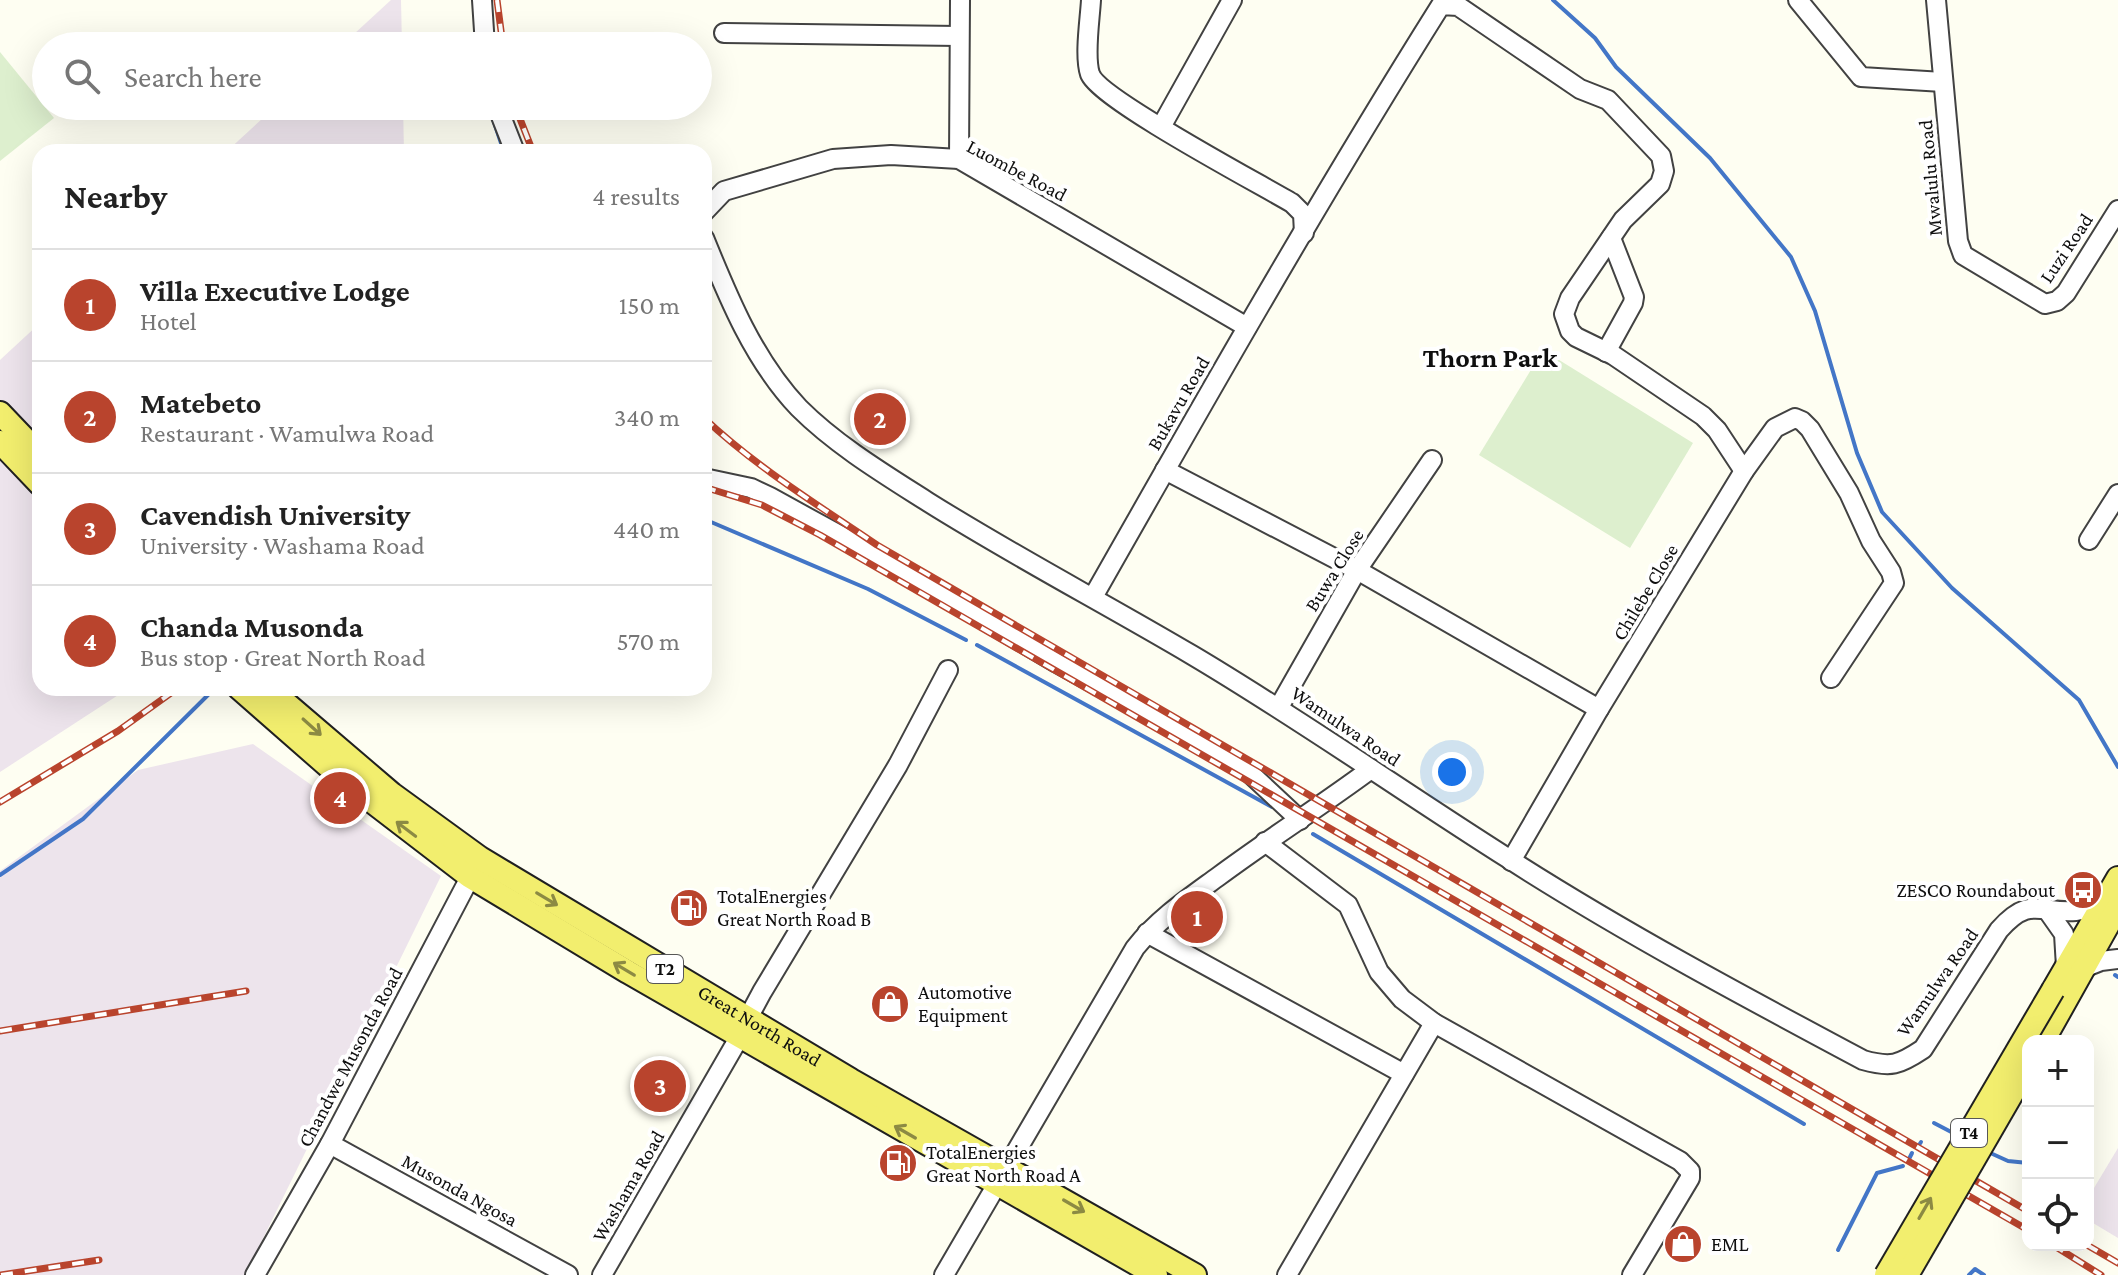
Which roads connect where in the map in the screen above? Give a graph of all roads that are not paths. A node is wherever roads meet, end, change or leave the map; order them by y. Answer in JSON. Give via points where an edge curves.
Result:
{"nodes":[{"id":1,"x":482,"y":0,"type":"edge"},
{"id":2,"x":960,"y":0,"type":"edge"},
{"id":3,"x":1091,"y":0,"type":"edge"},
{"id":4,"x":1232,"y":0,"type":"edge"},
{"id":5,"x":1798,"y":0,"type":"edge"},
{"id":6,"x":1936,"y":0,"type":"edge"},
{"id":7,"x":484,"y":32,"type":"edge"},
{"id":8,"x":724,"y":33,"type":"dead end"},
{"id":9,"x":959,"y":36,"type":"junction"},
{"id":10,"x":1943,"y":82,"type":"junction"},
{"id":11,"x":502,"y":120,"type":"edge"},
{"id":12,"x":1161,"y":127,"type":"junction"},
{"id":13,"x":512,"y":144,"type":"edge"},
{"id":14,"x":959,"y":159,"type":"junction"},
{"id":15,"x":712,"y":204,"type":"edge"},
{"id":16,"x":2118,"y":210,"type":"edge"},
{"id":17,"x":1304,"y":233,"type":"junction"},
{"id":18,"x":1611,"y":238,"type":"junction"},
{"id":19,"x":712,"y":256,"type":"edge"},
{"id":20,"x":2045,"y":304,"type":"joint"},
{"id":21,"x":1247,"y":327,"type":"junction"},
{"id":22,"x":1606,"y":352,"type":"junction"},
{"id":23,"x":0,"y":413,"type":"edge"},
{"id":24,"x":0,"y":442,"type":"edge"},
{"id":25,"x":32,"y":447,"type":"edge"},
{"id":26,"x":1432,"y":460,"type":"dead end"},
{"id":27,"x":1165,"y":470,"type":"junction"},
{"id":28,"x":1744,"y":471,"type":"junction"},
{"id":29,"x":32,"y":476,"type":"edge"},
{"id":30,"x":712,"y":480,"type":"edge"},
{"id":31,"x":2118,"y":494,"type":"edge"},
{"id":32,"x":2089,"y":540,"type":"dead end"},
{"id":33,"x":1357,"y":570,"type":"junction"},
{"id":34,"x":1093,"y":597,"type":"junction"},
{"id":35,"x":948,"y":670,"type":"dead end"},
{"id":36,"x":1831,"y":678,"type":"dead end"},
{"id":37,"x":248,"y":696,"type":"edge"},
{"id":38,"x":277,"y":696,"type":"edge"},
{"id":39,"x":1279,"y":707,"type":"junction"},
{"id":40,"x":1599,"y":709,"type":"junction"},
{"id":41,"x":1371,"y":769,"type":"junction"},
{"id":42,"x":1300,"y":820,"type":"junction"},
{"id":43,"x":1265,"y":842,"type":"junction"},
{"id":44,"x":1511,"y":861,"type":"junction"},
{"id":45,"x":475,"y":867,"type":"junction"},
{"id":46,"x":2118,"y":878,"type":"edge"},
{"id":47,"x":2045,"y":907,"type":"junction"},
{"id":48,"x":2114,"y":908,"type":"edge"},
{"id":49,"x":1147,"y":933,"type":"junction"},
{"id":50,"x":2118,"y":935,"type":"edge"},
{"id":51,"x":2118,"y":959,"type":"edge"},
{"id":52,"x":2076,"y":967,"type":"junction"},
{"id":53,"x":2060,"y":994,"type":"junction"},
{"id":54,"x":1434,"y":1023,"type":"junction"},
{"id":55,"x":744,"y":1027,"type":"junction"},
{"id":56,"x":2045,"y":1035,"type":"edge"},
{"id":57,"x":1404,"y":1074,"type":"junction"},
{"id":58,"x":2022,"y":1076,"type":"edge"},
{"id":59,"x":330,"y":1144,"type":"junction"},
{"id":60,"x":1002,"y":1176,"type":"junction"},
{"id":61,"x":255,"y":1275,"type":"edge"},
{"id":62,"x":568,"y":1275,"type":"edge"},
{"id":63,"x":602,"y":1275,"type":"edge"},
{"id":64,"x":944,"y":1275,"type":"edge"},
{"id":65,"x":1156,"y":1275,"type":"edge"},
{"id":66,"x":1195,"y":1275,"type":"edge"},
{"id":67,"x":1287,"y":1275,"type":"edge"},
{"id":68,"x":1632,"y":1275,"type":"edge"},
{"id":69,"x":1886,"y":1275,"type":"edge"},
{"id":70,"x":1907,"y":1275,"type":"edge"}],
"edges":[{"from":1,"to":7,"type":"street"},
{"from":2,"to":9,"type":"street"},
{"from":3,"to":12,"type":"street","via":[[1091,75],[1101,89]]},
{"from":4,"to":12,"type":"street"},
{"from":5,"to":10,"type":"street","via":[[1861,77]]},
{"from":6,"to":10,"type":"street","name":"Mwalulu Road"},
{"from":8,"to":9,"type":"street"},
{"from":9,"to":14,"type":"street"},
{"from":10,"to":20,"type":"street","name":"Mwalulu Road","via":[[1959,249],[1968,260]]},
{"from":11,"to":13,"type":"street"},
{"from":12,"to":17,"type":"street","via":[[1299,207]]},
{"from":14,"to":15,"type":"street","name":"Luombe Road","via":[[833,159],[724,191]]},
{"from":14,"to":21,"type":"street","name":"Luombe Road"},
{"from":16,"to":20,"type":"street","name":"Luzi Road","via":[[2066,293]]},
{"from":17,"to":18,"type":"street","name":"Bukavu Road","via":[[1441,5],[1458,6],[1580,89],[1608,100],[1661,156],[1660,184]]},
{"from":17,"to":21,"type":"street","name":"Bukavu Road"},
{"from":18,"to":22,"type":"street","via":[[1634,297]]},
{"from":18,"to":22,"type":"street","via":[[1564,314],[1576,337]]},
{"from":19,"to":34,"type":"street","name":"Wamulwa Road","via":[[746,330],[799,408],[883,474]]},
{"from":21,"to":27,"type":"street","name":"Bukavu Road"},
{"from":22,"to":28,"type":"street","via":[[1711,422]]},
{"from":23,"to":25,"type":"main road"},
{"from":24,"to":29,"type":"main road"},
{"from":26,"to":33,"type":"street","name":"Buwa Close"},
{"from":27,"to":33,"type":"street"},
{"from":27,"to":34,"type":"street","name":"Bukavu Road"},
{"from":28,"to":36,"type":"street","name":"Chilebe Close","via":[[1775,428],[1795,418],[1810,429],[1891,572],[1894,583]]},
{"from":28,"to":40,"type":"street","name":"Chilebe Close"},
{"from":30,"to":42,"type":"street","via":[[770,497],[1241,765]]},
{"from":31,"to":32,"type":"street"},
{"from":33,"to":39,"type":"street","name":"Buwa Close"},
{"from":33,"to":40,"type":"street"},
{"from":34,"to":39,"type":"street","name":"Wamulwa Road"},
{"from":35,"to":55,"type":"street","name":"Washama Road"},
{"from":45,"to":37,"type":"main road","name":"Great North Road","number":"T2","one_way":true,"via":[[344,780]]},
{"from":38,"to":45,"type":"main road","name":"Great North Road","number":"T2","one_way":true},
{"from":39,"to":41,"type":"street","name":"Wamulwa Road"},
{"from":40,"to":44,"type":"street","name":"Chilebe Close"},
{"from":41,"to":42,"type":"street"},
{"from":41,"to":44,"type":"street","name":"Wamulwa Road"},
{"from":42,"to":43,"type":"street"},
{"from":43,"to":49,"type":"street"},
{"from":43,"to":54,"type":"street","via":[[1348,905],[1379,972],[1402,999]]},
{"from":44,"to":47,"type":"street","name":"Wamulwa Road","via":[[1687,965],[1878,1065],[1892,1066],[1923,1049],[1999,930],[2020,912]]},
{"from":45,"to":55,"type":"main road","name":"Great North Road","number":"T2"},
{"from":45,"to":59,"type":"street","name":"Chandwe Musonda Road"},
{"from":46,"to":48,"type":"main road","number":"T4"},
{"from":47,"to":48,"type":"street","name":"Wamulwa Road"},
{"from":47,"to":52,"type":"street","via":[[2064,934]]},
{"from":48,"to":50,"type":"street"},
{"from":48,"to":52,"type":"main road","number":"T4"},
{"from":49,"to":57,"type":"street"},
{"from":49,"to":60,"type":"street"},
{"from":51,"to":52,"type":"street"},
{"from":52,"to":53,"type":"main road","number":"T4"},
{"from":53,"to":56,"type":"main road","number":"T4"},
{"from":69,"to":53,"type":"main road","number":"T4","one_way":true,"bridge":true},
{"from":54,"to":57,"type":"street"},
{"from":54,"to":68,"type":"street","via":[[1688,1168],[1690,1178]]},
{"from":55,"to":60,"type":"main road","name":"Great North Road","number":"T2"},
{"from":60,"to":55,"type":"main road","name":"Great North Road","number":"T2","one_way":true,"via":[[810,1076]]},
{"from":55,"to":63,"type":"street","name":"Washama Road"},
{"from":57,"to":67,"type":"street"},
{"from":58,"to":70,"type":"main road","number":"T4","bridge":true},
{"from":59,"to":61,"type":"street","name":"Chandwe Musonda Road"},
{"from":59,"to":62,"type":"street","name":"Musonda Ngosa"},
{"from":60,"to":64,"type":"street"},
{"from":60,"to":65,"type":"main road","name":"Great North Road","number":"T2"},
{"from":60,"to":66,"type":"main road","name":"Great North Road","number":"T2","one_way":true}]}
